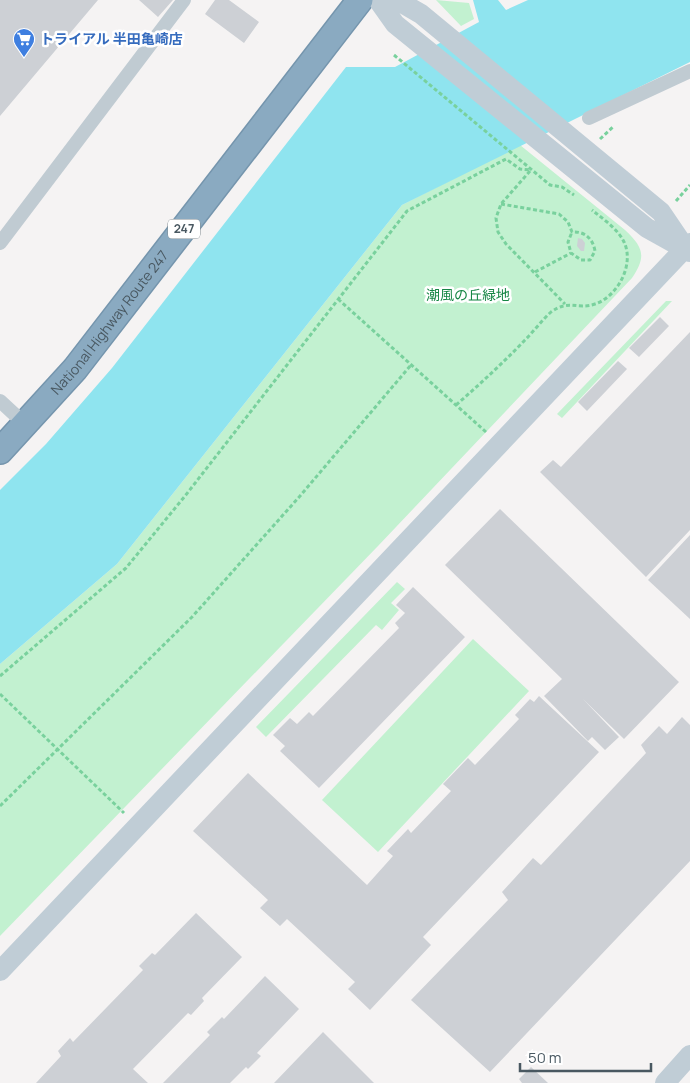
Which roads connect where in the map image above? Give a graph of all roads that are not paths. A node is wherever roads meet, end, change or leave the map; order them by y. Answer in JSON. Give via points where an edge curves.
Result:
{"nodes":[{"id":1,"x":184,"y":0,"type":"edge"},
{"id":2,"x":360,"y":0,"type":"edge"},
{"id":3,"x":378,"y":0,"type":"edge"},
{"id":4,"x":397,"y":0,"type":"edge"},
{"id":5,"x":690,"y":71,"type":"edge"},
{"id":6,"x":589,"y":118,"type":"dead end"},
{"id":7,"x":0,"y":243,"type":"edge"},
{"id":8,"x":688,"y":248,"type":"edge"},
{"id":9,"x":0,"y":401,"type":"edge"},
{"id":10,"x":26,"y":425,"type":"junction"},
{"id":11,"x":0,"y":451,"type":"edge"},
{"id":12,"x":0,"y":971,"type":"edge"},
{"id":13,"x":690,"y":1055,"type":"edge"},
{"id":14,"x":665,"y":1083,"type":"edge"}],
"edges":[{"from":1,"to":7,"type":"street"},
{"from":2,"to":10,"type":"highway","name":"National Highway Route 247","number":"247","via":[[80,362]]},
{"from":3,"to":8,"type":"street","via":[[395,24],[647,228]]},
{"from":4,"to":8,"type":"street","via":[[421,14],[661,212]]},
{"from":5,"to":6,"type":"street"},
{"from":8,"to":12,"type":"street"},
{"from":9,"to":10,"type":"street"},
{"from":10,"to":11,"type":"highway","name":"National Highway Route 247","number":"247"},
{"from":13,"to":14,"type":"street"}]}
